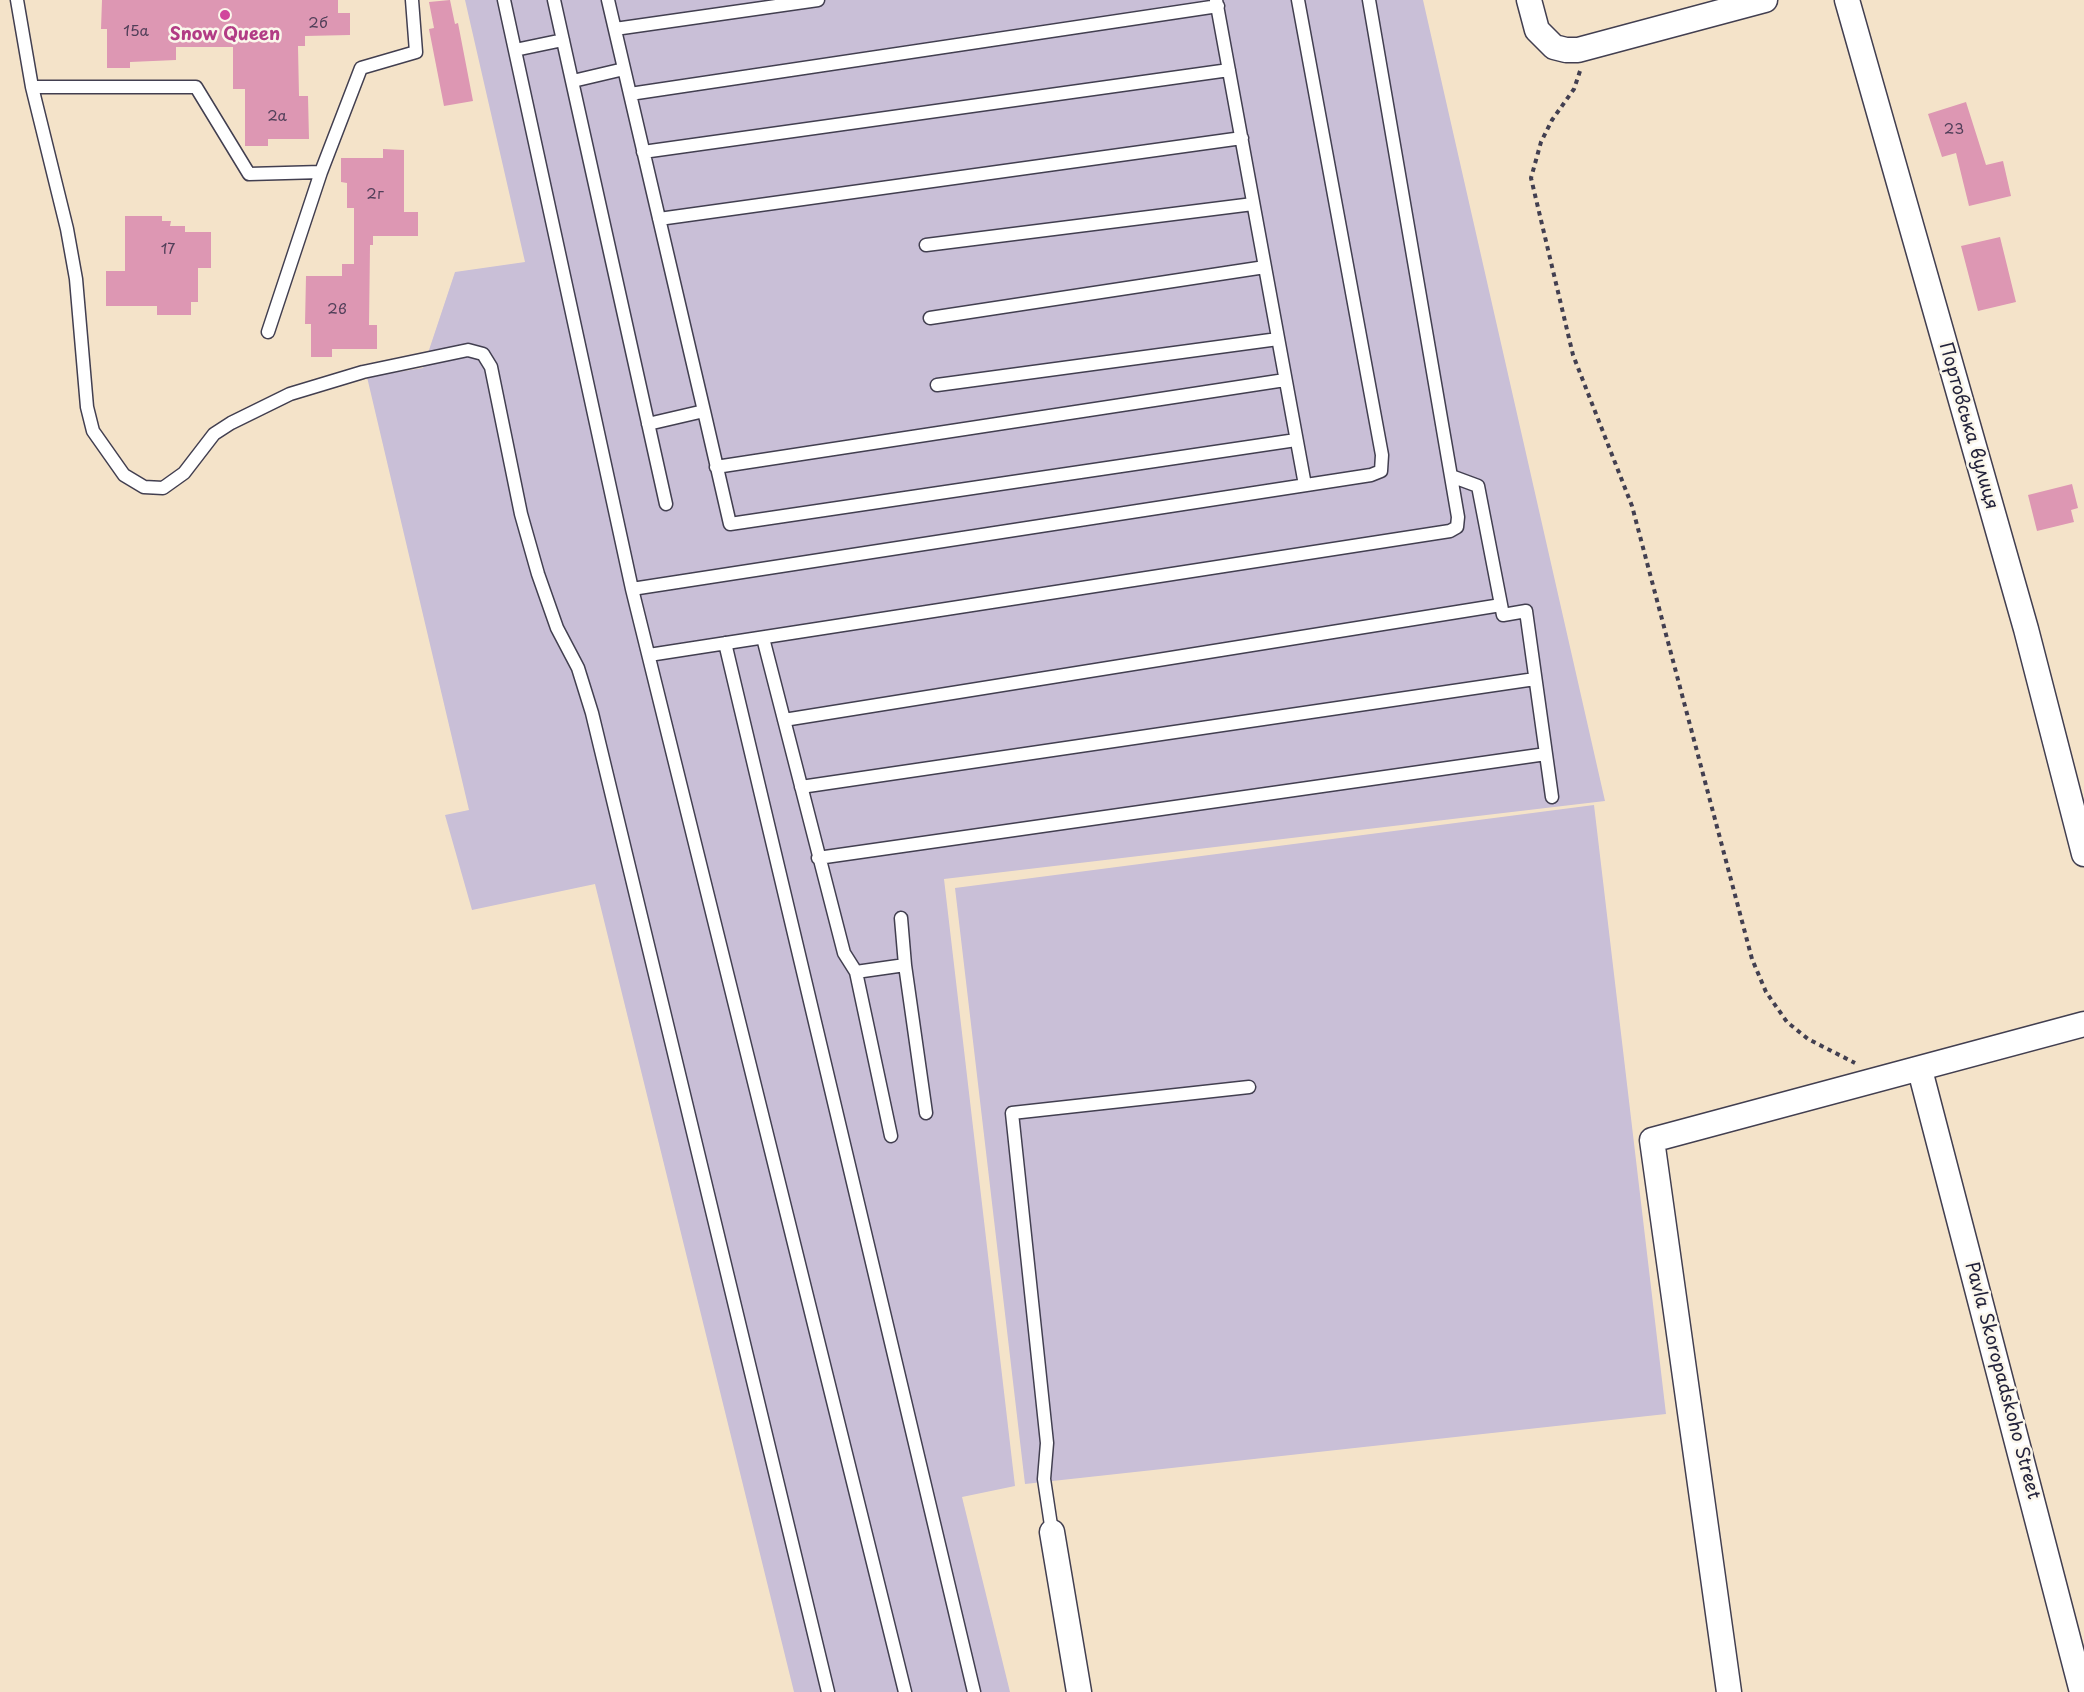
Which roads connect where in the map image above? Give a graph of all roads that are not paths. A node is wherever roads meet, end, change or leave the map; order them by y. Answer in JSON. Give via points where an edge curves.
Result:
{"nodes":[{"id":1,"x":17,"y":0,"type":"edge"},
{"id":2,"x":412,"y":0,"type":"edge"},
{"id":3,"x":504,"y":0,"type":"edge"},
{"id":4,"x":554,"y":0,"type":"edge"},
{"id":5,"x":608,"y":0,"type":"edge"},
{"id":6,"x":818,"y":0,"type":"edge"},
{"id":7,"x":1298,"y":0,"type":"edge"},
{"id":8,"x":1369,"y":0,"type":"edge"},
{"id":9,"x":1529,"y":0,"type":"edge"},
{"id":10,"x":1765,"y":0,"type":"edge"},
{"id":11,"x":1847,"y":0,"type":"edge"},
{"id":12,"x":1217,"y":3,"type":"edge"},
{"id":13,"x":615,"y":28,"type":"junction"},
{"id":14,"x":563,"y":40,"type":"junction"},
{"id":15,"x":515,"y":50,"type":"junction"},
{"id":16,"x":624,"y":69,"type":"junction"},
{"id":17,"x":1229,"y":70,"type":"junction"},
{"id":18,"x":573,"y":81,"type":"junction"},
{"id":19,"x":32,"y":87,"type":"junction"},
{"id":20,"x":630,"y":94,"type":"junction"},
{"id":21,"x":1242,"y":138,"type":"junction"},
{"id":22,"x":644,"y":152,"type":"junction"},
{"id":23,"x":321,"y":172,"type":"junction"},
{"id":24,"x":1254,"y":204,"type":"junction"},
{"id":25,"x":659,"y":219,"type":"junction"},
{"id":26,"x":926,"y":246,"type":"dead end"},
{"id":27,"x":1265,"y":267,"type":"junction"},
{"id":28,"x":930,"y":318,"type":"dead end"},
{"id":29,"x":268,"y":332,"type":"dead end"},
{"id":30,"x":1278,"y":339,"type":"junction"},
{"id":31,"x":1285,"y":380,"type":"junction"},
{"id":32,"x":937,"y":385,"type":"dead end"},
{"id":33,"x":704,"y":411,"type":"junction"},
{"id":34,"x":648,"y":424,"type":"junction"},
{"id":35,"x":1296,"y":440,"type":"junction"},
{"id":36,"x":716,"y":467,"type":"junction"},
{"id":37,"x":1451,"y":476,"type":"junction"},
{"id":38,"x":1305,"y":485,"type":"junction"},
{"id":39,"x":666,"y":504,"type":"dead end"},
{"id":40,"x":632,"y":589,"type":"junction"},
{"id":41,"x":1502,"y":605,"type":"junction"},
{"id":42,"x":763,"y":638,"type":"junction"},
{"id":43,"x":725,"y":644,"type":"junction"},
{"id":44,"x":649,"y":656,"type":"junction"},
{"id":45,"x":1535,"y":679,"type":"junction"},
{"id":46,"x":784,"y":720,"type":"junction"},
{"id":47,"x":1546,"y":754,"type":"junction"},
{"id":48,"x":801,"y":787,"type":"junction"},
{"id":49,"x":1552,"y":797,"type":"dead end"},
{"id":50,"x":2084,"y":854,"type":"edge"},
{"id":51,"x":819,"y":858,"type":"junction"},
{"id":52,"x":901,"y":918,"type":"dead end"},
{"id":53,"x":905,"y":965,"type":"junction"},
{"id":54,"x":856,"y":972,"type":"junction"},
{"id":55,"x":2084,"y":1024,"type":"edge"},
{"id":56,"x":1920,"y":1070,"type":"junction"},
{"id":57,"x":1249,"y":1087,"type":"dead end"},
{"id":58,"x":926,"y":1113,"type":"dead end"},
{"id":59,"x":891,"y":1136,"type":"dead end"},
{"id":60,"x":1052,"y":1532,"type":"joint"},
{"id":61,"x":828,"y":1692,"type":"edge"},
{"id":62,"x":905,"y":1692,"type":"edge"},
{"id":63,"x":974,"y":1692,"type":"edge"},
{"id":64,"x":1079,"y":1692,"type":"edge"},
{"id":65,"x":1729,"y":1692,"type":"edge"},
{"id":66,"x":2082,"y":1692,"type":"edge"}],
"edges":[{"from":1,"to":19,"type":"lane"},
{"from":2,"to":23,"type":"lane","via":[[416,52],[361,68]]},
{"from":3,"to":15,"type":"lane"},
{"from":4,"to":14,"type":"lane"},
{"from":5,"to":13,"type":"lane"},
{"from":6,"to":13,"type":"lane"},
{"from":7,"to":38,"type":"lane","via":[[1382,455],[1381,471]]},
{"from":8,"to":37,"type":"lane"},
{"from":9,"to":10,"type":"street","via":[[1537,30],[1554,47],[1578,50]]},
{"from":11,"to":50,"type":"street","name":"Портовська вулиця","via":[[2026,629]]},
{"from":12,"to":17,"type":"lane"},
{"from":12,"to":20,"type":"lane"},
{"from":13,"to":16,"type":"lane"},
{"from":14,"to":15,"type":"lane"},
{"from":14,"to":18,"type":"lane"},
{"from":15,"to":40,"type":"lane"},
{"from":16,"to":18,"type":"lane"},
{"from":16,"to":20,"type":"lane"},
{"from":17,"to":21,"type":"lane"},
{"from":17,"to":22,"type":"lane"},
{"from":18,"to":34,"type":"lane"},
{"from":19,"to":23,"type":"lane","via":[[196,87],[249,174]]},
{"from":19,"to":61,"type":"lane","via":[[76,279],[83,379],[93,431],[115,466],[134,482],[153,489],[163,488],[184,473],[214,434],[301,391],[363,372],[468,350],[483,354],[491,367],[521,514],[538,574],[557,628],[578,668],[592,713]]},
{"from":20,"to":22,"type":"lane"},
{"from":21,"to":24,"type":"lane"},
{"from":21,"to":25,"type":"lane"},
{"from":22,"to":25,"type":"lane"},
{"from":23,"to":29,"type":"lane"},
{"from":24,"to":26,"type":"lane"},
{"from":24,"to":27,"type":"lane"},
{"from":25,"to":33,"type":"lane"},
{"from":27,"to":28,"type":"lane"},
{"from":27,"to":30,"type":"lane"},
{"from":30,"to":31,"type":"lane"},
{"from":30,"to":32,"type":"lane"},
{"from":31,"to":35,"type":"lane"},
{"from":31,"to":36,"type":"lane"},
{"from":33,"to":34,"type":"lane"},
{"from":33,"to":36,"type":"lane"},
{"from":34,"to":39,"type":"lane"},
{"from":35,"to":36,"type":"lane","via":[[730,524]]},
{"from":35,"to":38,"type":"lane"},
{"from":37,"to":41,"type":"lane","via":[[1478,486]]},
{"from":37,"to":42,"type":"lane","via":[[1458,516],[1457,526],[1450,531]]},
{"from":38,"to":40,"type":"lane"},
{"from":40,"to":44,"type":"lane"},
{"from":41,"to":45,"type":"lane","via":[[1503,615],[1526,612]]},
{"from":41,"to":46,"type":"lane"},
{"from":42,"to":43,"type":"lane"},
{"from":42,"to":46,"type":"lane"},
{"from":43,"to":44,"type":"lane"},
{"from":43,"to":63,"type":"lane"},
{"from":44,"to":62,"type":"lane"},
{"from":45,"to":47,"type":"lane"},
{"from":45,"to":48,"type":"lane"},
{"from":46,"to":48,"type":"lane"},
{"from":47,"to":49,"type":"lane"},
{"from":47,"to":51,"type":"lane"},
{"from":48,"to":51,"type":"lane"},
{"from":51,"to":54,"type":"lane","via":[[844,953]]},
{"from":52,"to":53,"type":"lane"},
{"from":53,"to":54,"type":"lane"},
{"from":53,"to":58,"type":"lane"},
{"from":54,"to":59,"type":"lane"},
{"from":55,"to":56,"type":"street"},
{"from":56,"to":65,"type":"street","via":[[1652,1140]]},
{"from":56,"to":66,"type":"street","name":"Pavla Skoropadskoho Street"},
{"from":57,"to":60,"type":"lane","via":[[1012,1113],[1047,1443],[1044,1479]]},
{"from":60,"to":64,"type":"street"}]}
